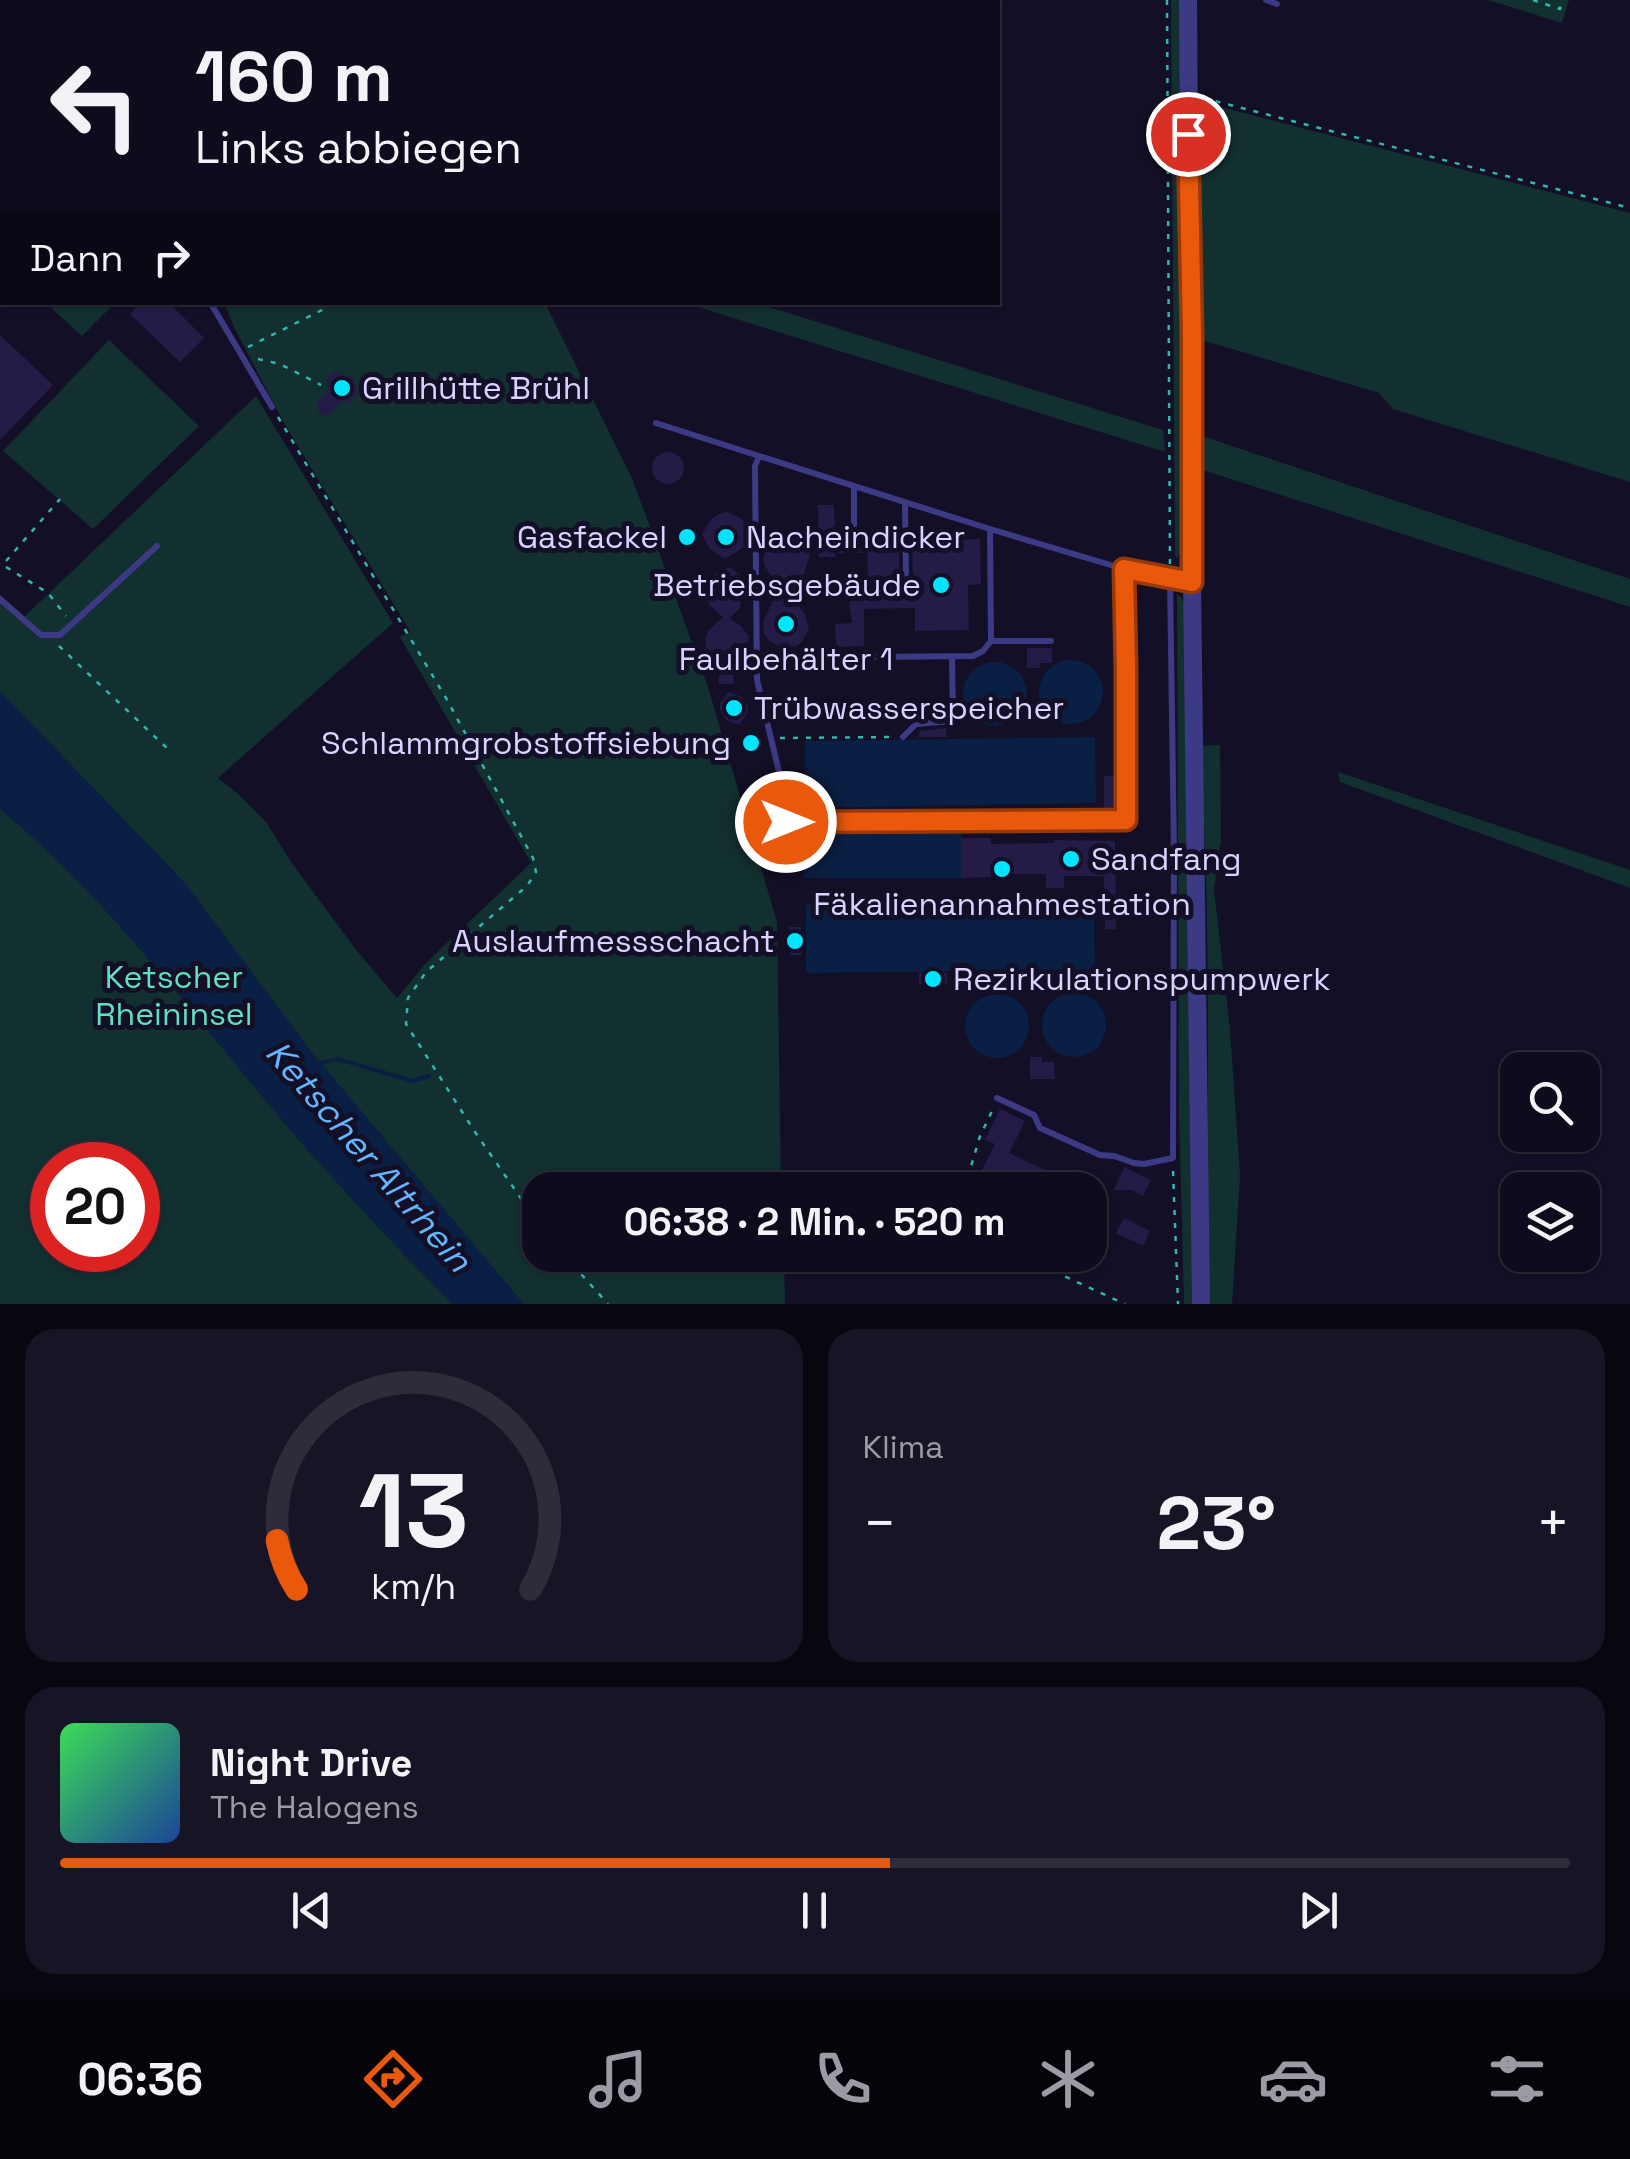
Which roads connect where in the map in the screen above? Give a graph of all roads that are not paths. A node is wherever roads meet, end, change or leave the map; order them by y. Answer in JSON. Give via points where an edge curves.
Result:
{"nodes":[{"id":1,"x":1188,"y":0,"type":"edge"},
{"id":2,"x":1266,"y":0,"type":"edge"},
{"id":3,"x":1276,"y":4,"type":"dead end"},
{"id":4,"x":212,"y":305,"type":"edge"},
{"id":5,"x":272,"y":407,"type":"road end"},
{"id":6,"x":656,"y":423,"type":"dead end"},
{"id":7,"x":759,"y":456,"type":"junction"},
{"id":8,"x":854,"y":486,"type":"junction"},
{"id":9,"x":905,"y":502,"type":"junction"},
{"id":10,"x":854,"y":525,"type":"dead end"},
{"id":11,"x":990,"y":529,"type":"junction"},
{"id":12,"x":156,"y":546,"type":"dead end"},
{"id":13,"x":1124,"y":569,"type":"junction"},
{"id":14,"x":906,"y":579,"type":"dead end"},
{"id":15,"x":1170,"y":579,"type":"junction"},
{"id":16,"x":1192,"y":582,"type":"junction"},
{"id":17,"x":0,"y":599,"type":"edge"},
{"id":18,"x":991,"y":640,"type":"junction"},
{"id":19,"x":1051,"y":640,"type":"dead end"},
{"id":20,"x":952,"y":657,"type":"junction"},
{"id":21,"x":757,"y":658,"type":"junction"},
{"id":22,"x":903,"y":736,"type":"road end"},
{"id":23,"x":997,"y":1098,"type":"road end"},
{"id":24,"x":1201,"y":1304,"type":"edge"}],
"edges":[{"from":1,"to":16,"type":"street"},
{"from":2,"to":3,"type":"lane"},
{"from":4,"to":5,"type":"lane"},
{"from":6,"to":7,"type":"lane"},
{"from":7,"to":8,"type":"lane"},
{"from":7,"to":21,"type":"lane"},
{"from":8,"to":9,"type":"lane"},
{"from":8,"to":10,"type":"lane"},
{"from":9,"to":11,"type":"lane"},
{"from":9,"to":14,"type":"lane"},
{"from":11,"to":13,"type":"lane"},
{"from":11,"to":18,"type":"lane"},
{"from":12,"to":17,"type":"lane","via":[[60,635],[41,634]]},
{"from":13,"to":15,"type":"lane"},
{"from":13,"to":21,"type":"lane","via":[[1126,820],[786,822]]},
{"from":15,"to":16,"type":"lane"},
{"from":15,"to":23,"type":"lane","via":[[1173,1158],[1144,1164],[1100,1155],[1040,1128],[1034,1115]]},
{"from":16,"to":24,"type":"street"},
{"from":18,"to":19,"type":"lane"},
{"from":18,"to":20,"type":"lane","via":[[973,656]]},
{"from":20,"to":21,"type":"lane"},
{"from":20,"to":22,"type":"lane","via":[[953,721],[916,724]]}]}
